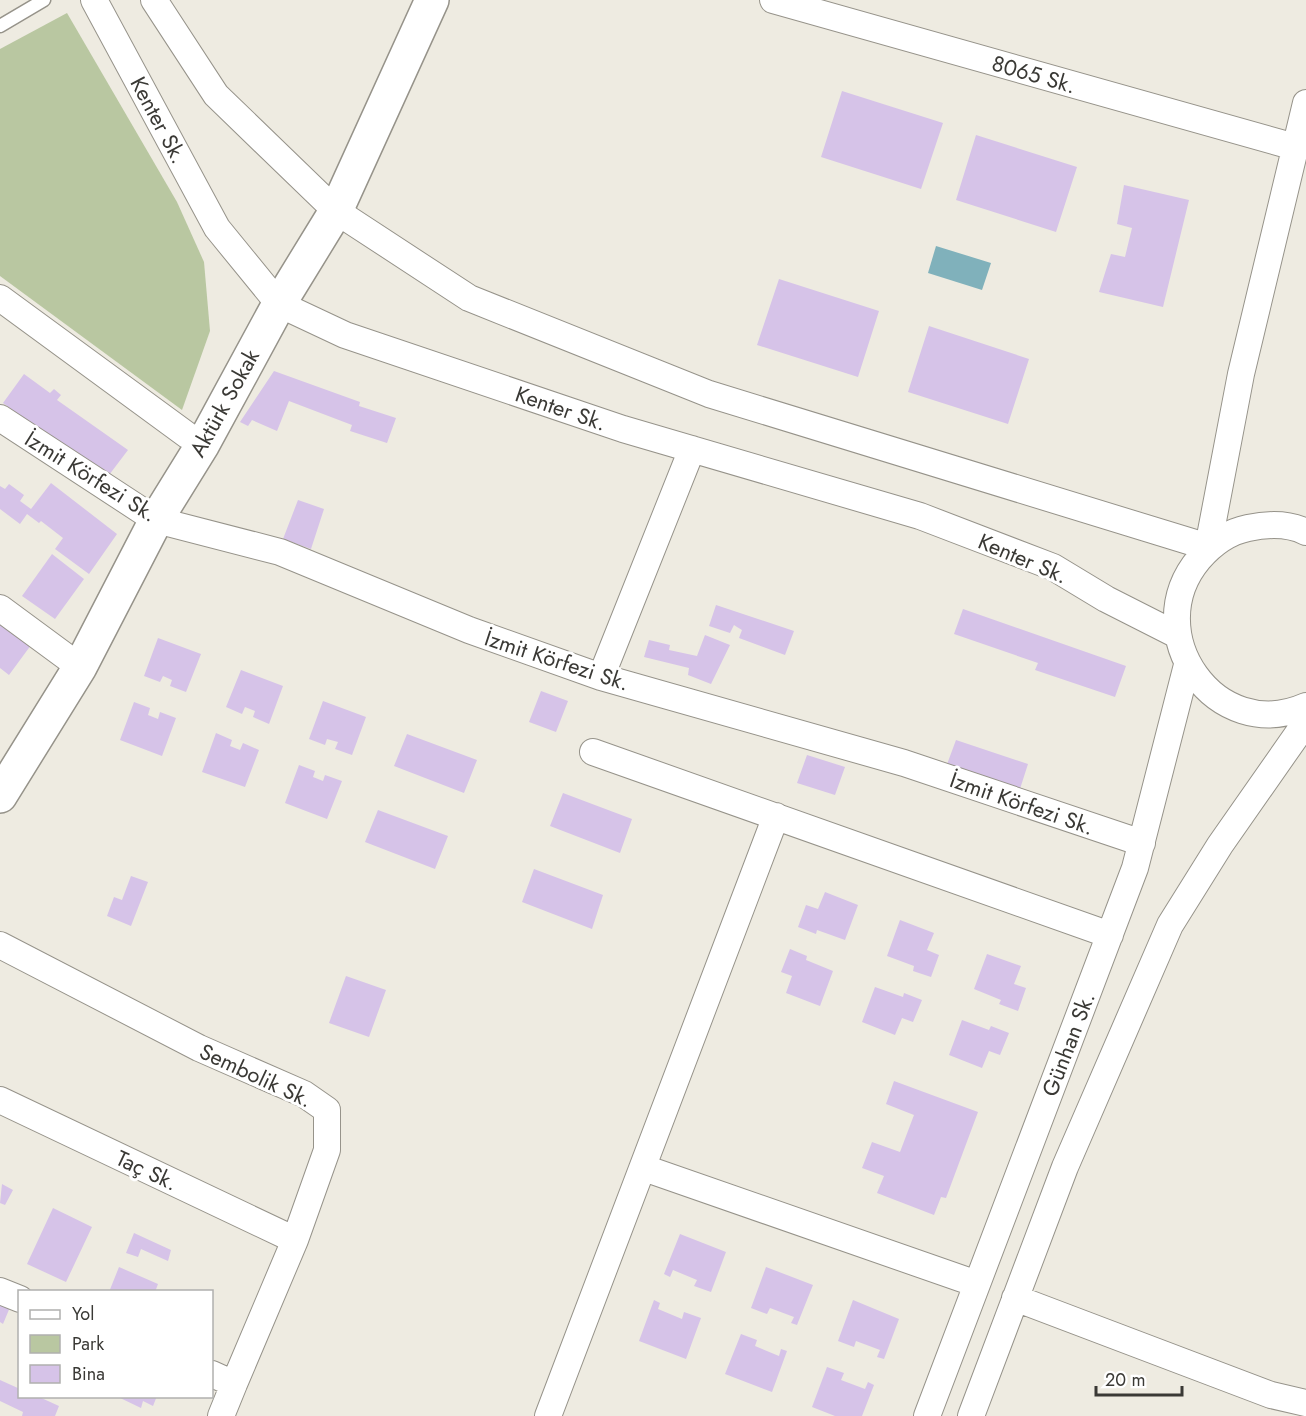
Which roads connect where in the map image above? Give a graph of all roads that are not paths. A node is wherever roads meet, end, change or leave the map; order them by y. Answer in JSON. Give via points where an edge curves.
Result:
{"nodes":[{"id":1,"x":44,"y":0,"type":"edge"},
{"id":2,"x":94,"y":0,"type":"edge"},
{"id":3,"x":154,"y":0,"type":"edge"},
{"id":4,"x":432,"y":0,"type":"edge"},
{"id":5,"x":774,"y":0,"type":"edge"},
{"id":6,"x":0,"y":26,"type":"edge"},
{"id":7,"x":1306,"y":103,"type":"edge"},
{"id":8,"x":1295,"y":147,"type":"junction"},
{"id":9,"x":336,"y":211,"type":"junction"},
{"id":10,"x":0,"y":298,"type":"edge"},
{"id":11,"x":279,"y":304,"type":"junction"},
{"id":12,"x":0,"y":418,"type":"edge"},
{"id":13,"x":203,"y":444,"type":"junction"},
{"id":14,"x":692,"y":449,"type":"junction"},
{"id":15,"x":156,"y":520,"type":"junction"},
{"id":16,"x":1303,"y":529,"type":"edge"},
{"id":17,"x":1208,"y":547,"type":"junction"},
{"id":18,"x":0,"y":608,"type":"edge"},
{"id":19,"x":1176,"y":635,"type":"junction"},
{"id":20,"x":1187,"y":665,"type":"junction"},
{"id":21,"x":80,"y":668,"type":"junction"},
{"id":22,"x":601,"y":676,"type":"junction"},
{"id":23,"x":1306,"y":706,"type":"edge"},
{"id":24,"x":1306,"y":722,"type":"edge"},
{"id":25,"x":593,"y":752,"type":"dead end"},
{"id":26,"x":0,"y":796,"type":"edge"},
{"id":27,"x":776,"y":816,"type":"junction"},
{"id":28,"x":1142,"y":843,"type":"junction"},
{"id":29,"x":1110,"y":935,"type":"junction"},
{"id":30,"x":0,"y":945,"type":"edge"},
{"id":31,"x":0,"y":1100,"type":"edge"},
{"id":32,"x":644,"y":1168,"type":"junction"},
{"id":33,"x":295,"y":1240,"type":"junction"},
{"id":34,"x":977,"y":1284,"type":"junction"},
{"id":35,"x":0,"y":1291,"type":"edge"},
{"id":36,"x":18,"y":1298,"type":"edge"},
{"id":37,"x":1015,"y":1298,"type":"junction"},
{"id":38,"x":223,"y":1379,"type":"edge"},
{"id":39,"x":1306,"y":1403,"type":"edge"},
{"id":40,"x":221,"y":1416,"type":"edge"},
{"id":41,"x":548,"y":1416,"type":"edge"},
{"id":42,"x":927,"y":1416,"type":"edge"},
{"id":43,"x":971,"y":1416,"type":"edge"}],
"edges":[{"from":1,"to":6,"type":"lane"},
{"from":2,"to":11,"type":"street","name":"Kenter Sk.","via":[[217,228]]},
{"from":3,"to":9,"type":"street","via":[[216,95]]},
{"from":4,"to":9,"type":"street","name":"Aktürk Sokak"},
{"from":5,"to":8,"type":"street","name":"8065 Sk."},
{"from":7,"to":8,"type":"street"},
{"from":8,"to":17,"type":"street","via":[[1241,374]]},
{"from":9,"to":11,"type":"street","name":"Aktürk Sokak"},
{"from":9,"to":17,"type":"street","via":[[469,298],[709,394]]},
{"from":10,"to":13,"type":"street"},
{"from":11,"to":13,"type":"street","name":"Aktürk Sokak"},
{"from":11,"to":14,"type":"street","name":"Kenter Sk.","via":[[345,335]]},
{"from":12,"to":15,"type":"street","name":"İzmit Körfezi Sk."},
{"from":13,"to":15,"type":"street","name":"Aktürk Sokak"},
{"from":14,"to":19,"type":"street","name":"Kenter Sk.","via":[[942,525],[1053,567]]},
{"from":14,"to":22,"type":"street"},
{"from":15,"to":21,"type":"street","name":"Aktürk Sokak"},
{"from":15,"to":22,"type":"street","name":"İzmit Körfezi Sk.","via":[[280,552],[469,630]]},
{"from":16,"to":17,"type":"street","via":[[1267,524],[1236,531]]},
{"from":17,"to":19,"type":"street","via":[[1188,572],[1177,603]]},
{"from":18,"to":21,"type":"street"},
{"from":19,"to":20,"type":"street"},
{"from":20,"to":23,"type":"street","via":[[1207,690],[1234,707],[1264,714]]},
{"from":20,"to":28,"type":"street","name":"Günhan Sk."},
{"from":21,"to":26,"type":"street","name":"Aktürk Sokak"},
{"from":22,"to":28,"type":"street","name":"İzmit Körfezi Sk.","via":[[904,763]]},
{"from":24,"to":37,"type":"street","via":[[1170,925],[1065,1167]]},
{"from":25,"to":27,"type":"street"},
{"from":27,"to":29,"type":"street"},
{"from":27,"to":32,"type":"street"},
{"from":28,"to":29,"type":"street","name":"Günhan Sk."},
{"from":29,"to":34,"type":"street","name":"Günhan Sk."},
{"from":30,"to":33,"type":"street","name":"Sembolik Sk.","via":[[199,1048],[304,1094],[327,1110],[327,1150]]},
{"from":31,"to":33,"type":"street","name":"Taç Sk."},
{"from":32,"to":34,"type":"street"},
{"from":32,"to":41,"type":"street"},
{"from":33,"to":38,"type":"street","name":"Sembolik Sk."},
{"from":34,"to":42,"type":"street","name":"Günhan Sk."},
{"from":35,"to":36,"type":"street"},
{"from":37,"to":39,"type":"street","via":[[1271,1395]]},
{"from":37,"to":43,"type":"street"},
{"from":38,"to":40,"type":"street","name":"Sembolik Sk."}]}
